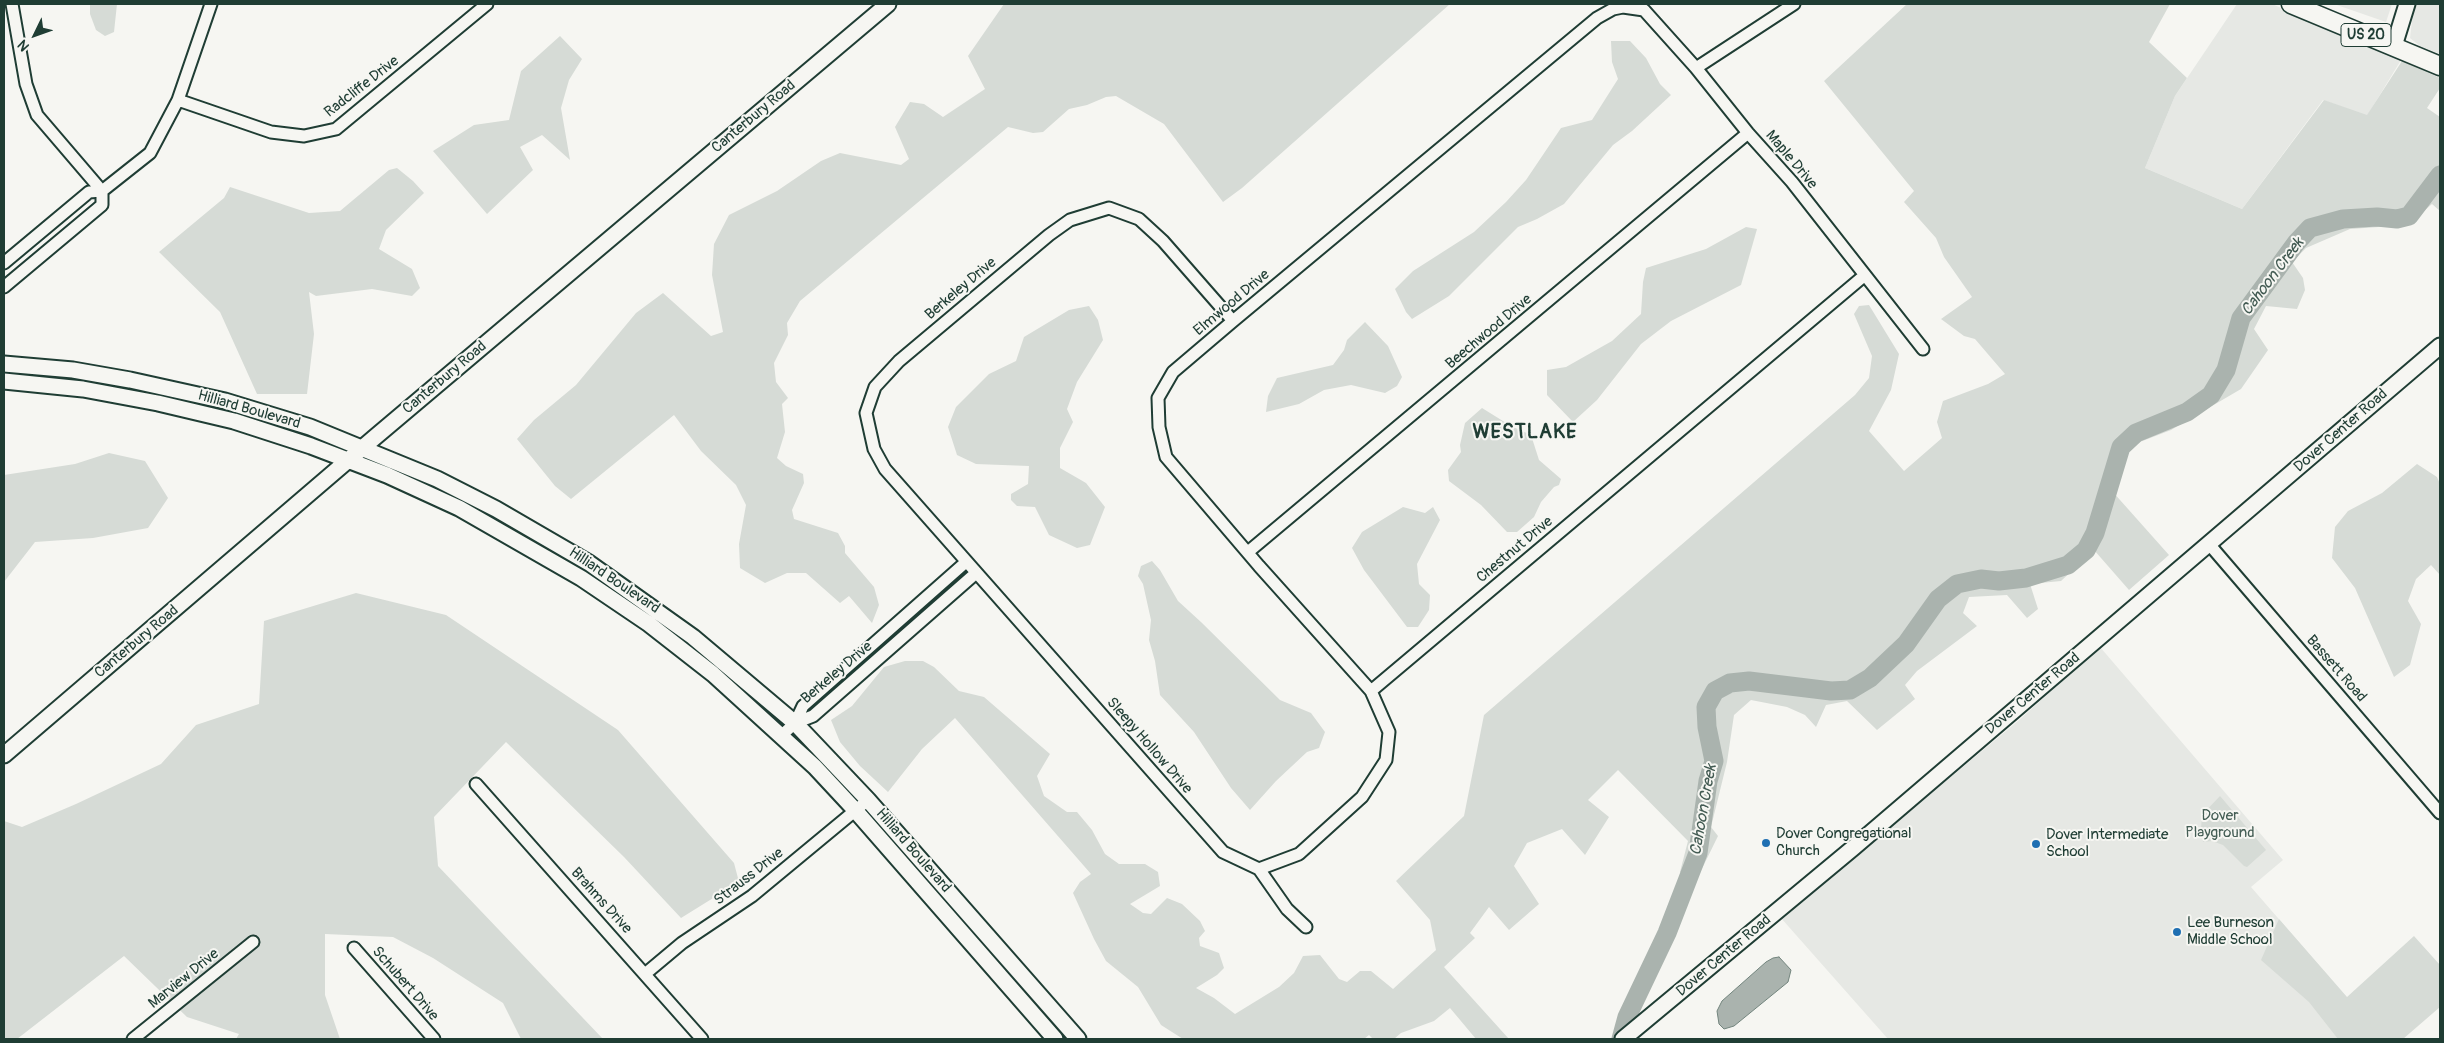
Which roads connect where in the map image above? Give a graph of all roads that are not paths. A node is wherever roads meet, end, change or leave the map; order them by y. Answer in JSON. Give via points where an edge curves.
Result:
{"nodes":[{"id":1,"x":12,"y":4,"type":"edge"},
{"id":2,"x":211,"y":4,"type":"edge"},
{"id":3,"x":487,"y":4,"type":"edge"},
{"id":4,"x":888,"y":4,"type":"edge"},
{"id":5,"x":1794,"y":4,"type":"edge"},
{"id":6,"x":2290,"y":4,"type":"edge"},
{"id":7,"x":2407,"y":4,"type":"edge"},
{"id":8,"x":1623,"y":7,"type":"joint"},
{"id":9,"x":2394,"y":46,"type":"junction"},
{"id":10,"x":2440,"y":66,"type":"edge"},
{"id":11,"x":1696,"y":68,"type":"junction"},
{"id":12,"x":178,"y":100,"type":"junction"},
{"id":13,"x":1748,"y":133,"type":"junction"},
{"id":14,"x":102,"y":192,"type":"junction"},
{"id":15,"x":4,"y":263,"type":"edge"},
{"id":16,"x":1864,"y":275,"type":"junction"},
{"id":17,"x":4,"y":287,"type":"edge"},
{"id":18,"x":1233,"y":321,"type":"junction"},
{"id":19,"x":2440,"y":346,"type":"edge"},
{"id":20,"x":1923,"y":349,"type":"dead end"},
{"id":21,"x":4,"y":364,"type":"edge"},
{"id":22,"x":4,"y":381,"type":"edge"},
{"id":23,"x":363,"y":447,"type":"junction"},
{"id":24,"x":348,"y":460,"type":"junction"},
{"id":25,"x":2209,"y":544,"type":"junction"},
{"id":26,"x":1248,"y":552,"type":"junction"},
{"id":27,"x":966,"y":562,"type":"junction"},
{"id":28,"x":976,"y":573,"type":"junction"},
{"id":29,"x":1371,"y":691,"type":"junction"},
{"id":30,"x":795,"y":723,"type":"junction"},
{"id":31,"x":782,"y":735,"type":"junction"},
{"id":32,"x":4,"y":755,"type":"edge"},
{"id":33,"x":476,"y":784,"type":"dead end"},
{"id":34,"x":868,"y":800,"type":"junction"},
{"id":35,"x":855,"y":810,"type":"junction"},
{"id":36,"x":2440,"y":813,"type":"edge"},
{"id":37,"x":1259,"y":869,"type":"junction"},
{"id":38,"x":1306,"y":927,"type":"dead end"},
{"id":39,"x":253,"y":942,"type":"dead end"},
{"id":40,"x":354,"y":948,"type":"dead end"},
{"id":41,"x":645,"y":974,"type":"junction"},
{"id":42,"x":133,"y":1039,"type":"edge"},
{"id":43,"x":434,"y":1039,"type":"edge"},
{"id":44,"x":702,"y":1039,"type":"edge"},
{"id":45,"x":1055,"y":1039,"type":"edge"},
{"id":46,"x":1078,"y":1039,"type":"edge"},
{"id":47,"x":1623,"y":1039,"type":"edge"}],
"edges":[{"from":1,"to":14,"type":"street","via":[[26,84],[37,116]]},
{"from":2,"to":12,"type":"street"},
{"from":3,"to":12,"type":"street","name":"Radcliffe Drive","via":[[336,129],[304,136],[271,132]]},
{"from":4,"to":23,"type":"main road","name":"Canterbury Road"},
{"from":5,"to":11,"type":"street"},
{"from":6,"to":9,"type":"main road","number":"US 20"},
{"from":7,"to":9,"type":"main road"},
{"from":8,"to":11,"type":"street","name":"Maple Drive","via":[[1644,10]]},
{"from":8,"to":18,"type":"street","name":"Elmwood Drive","via":[[1613,8],[1597,18]]},
{"from":9,"to":10,"type":"main road","number":"US 20"},
{"from":11,"to":13,"type":"street","name":"Maple Drive"},
{"from":12,"to":14,"type":"street","via":[[150,153]]},
{"from":13,"to":16,"type":"street","name":"Maple Drive","via":[[1792,182]]},
{"from":13,"to":26,"type":"street","name":"Beechwood Drive"},
{"from":14,"to":15,"type":"street","via":[[89,192]]},
{"from":14,"to":17,"type":"street","via":[[102,205]]},
{"from":16,"to":20,"type":"street","name":"Maple Drive"},
{"from":16,"to":29,"type":"street","name":"Chestnut Drive"},
{"from":18,"to":26,"type":"street","name":"Elmwood Drive","via":[[1174,372],[1158,398],[1159,426],[1166,457]]},
{"from":18,"to":27,"type":"street","name":"Berkeley Drive","via":[[1164,241],[1140,219],[1109,208],[1070,220],[1049,235],[898,361],[875,387],[866,413],[874,449],[885,469]]},
{"from":19,"to":25,"type":"main road","name":"Dover Center Road"},
{"from":21,"to":23,"type":"main road","name":"Hilliard Boulevard","via":[[73,370],[226,401]]},
{"from":22,"to":24,"type":"main road","name":"Hilliard Boulevard","via":[[83,389],[198,412],[271,432]]},
{"from":23,"to":24,"type":"main road","name":"Canterbury Road"},
{"from":23,"to":30,"type":"main road","name":"Hilliard Boulevard","via":[[496,509],[589,563],[693,637]]},
{"from":24,"to":31,"type":"main road","name":"Hilliard Boulevard","via":[[459,508],[580,578],[683,650]]},
{"from":24,"to":32,"type":"main road","name":"Canterbury Road"},
{"from":25,"to":36,"type":"street","name":"Bassett Road"},
{"from":25,"to":47,"type":"main road","name":"Dover Center Road","via":[[1859,844]]},
{"from":26,"to":29,"type":"street","name":"Elmwood Drive"},
{"from":27,"to":28,"type":"street","name":"Berkeley Drive"},
{"from":27,"to":30,"type":"street","name":"Berkeley Drive","via":[[803,706]]},
{"from":28,"to":30,"type":"street","name":"Berkeley Drive","via":[[813,716]]},
{"from":28,"to":37,"type":"street","name":"Sleepy Hollow Drive","via":[[1222,852]]},
{"from":29,"to":37,"type":"street","via":[[1389,732],[1386,760],[1362,797],[1299,854]]},
{"from":30,"to":31,"type":"street","name":"Berkeley Drive"},
{"from":30,"to":34,"type":"main road","name":"Hilliard Boulevard"},
{"from":31,"to":35,"type":"main road","name":"Hilliard Boulevard"},
{"from":33,"to":41,"type":"street","name":"Brahms Drive"},
{"from":34,"to":35,"type":"street","name":"Strauss Drive"},
{"from":34,"to":46,"type":"main road","name":"Hilliard Boulevard"},
{"from":35,"to":41,"type":"street","name":"Strauss Drive","via":[[752,896],[682,943]]},
{"from":35,"to":45,"type":"main road","name":"Hilliard Boulevard"},
{"from":37,"to":38,"type":"street","via":[[1286,909]]},
{"from":39,"to":42,"type":"street","name":"Marview Drive"},
{"from":40,"to":43,"type":"street","name":"Schubert Drive"},
{"from":41,"to":44,"type":"street","name":"Brahms Drive"}]}
